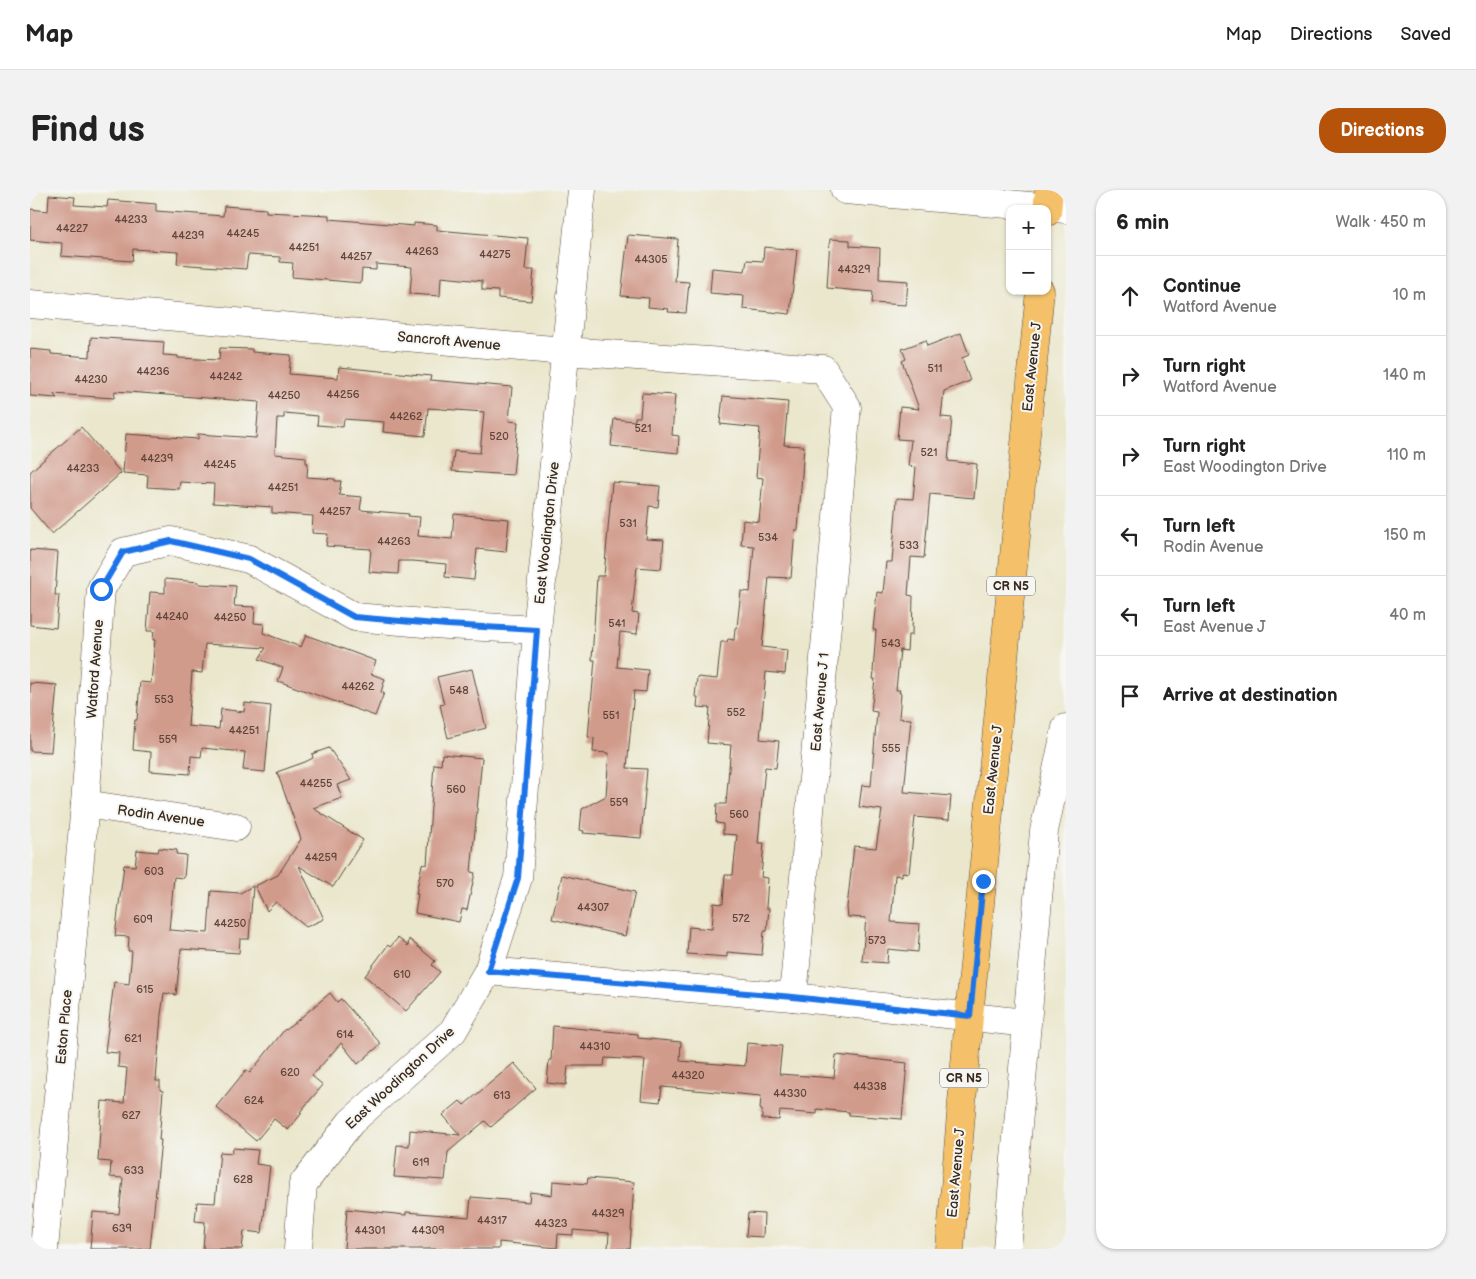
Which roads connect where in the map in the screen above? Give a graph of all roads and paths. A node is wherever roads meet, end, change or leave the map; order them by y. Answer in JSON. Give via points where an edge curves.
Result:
{"nodes":[{"id":1,"x":582,"y":190,"type":"edge"},
{"id":2,"x":845,"y":190,"type":"edge"},
{"id":3,"x":1052,"y":205,"type":"edge"},
{"id":4,"x":1040,"y":295,"type":"edge"},
{"id":5,"x":30,"y":304,"type":"edge"},
{"id":6,"x":565,"y":351,"type":"junction"},
{"id":7,"x":847,"y":407,"type":"joint"},
{"id":8,"x":537,"y":630,"type":"junction"},
{"id":9,"x":1066,"y":728,"type":"edge"},
{"id":10,"x":85,"y":804,"type":"junction"},
{"id":11,"x":236,"y":827,"type":"dead end"},
{"id":12,"x":488,"y":971,"type":"junction"},
{"id":13,"x":793,"y":997,"type":"junction"},
{"id":14,"x":970,"y":1016,"type":"junction"},
{"id":15,"x":1026,"y":1022,"type":"junction"},
{"id":16,"x":44,"y":1249,"type":"edge"},
{"id":17,"x":298,"y":1249,"type":"edge"},
{"id":18,"x":950,"y":1249,"type":"edge"},
{"id":19,"x":1008,"y":1249,"type":"edge"}],
"edges":[{"from":1,"to":6,"type":"street","name":"East Woodington Drive"},
{"from":2,"to":3,"type":"street"},
{"from":4,"to":14,"type":"main road","name":"East Avenue J","number":"CR N5"},
{"from":5,"to":6,"type":"street","name":"Sancroft Avenue"},
{"from":6,"to":7,"type":"street","name":"Sancroft Avenue","via":[[823,369]]},
{"from":6,"to":8,"type":"street","name":"East Woodington Drive"},
{"from":7,"to":13,"type":"street","name":"East Avenue J 1"},
{"from":8,"to":10,"type":"street","name":"Watford Avenue","via":[[354,617],[249,559],[171,541],[123,552],[101,589]]},
{"from":8,"to":12,"type":"street","name":"East Woodington Drive","via":[[518,878]]},
{"from":9,"to":15,"type":"street","via":[[1044,831]]},
{"from":10,"to":11,"type":"street","name":"Rodin Avenue"},
{"from":10,"to":16,"type":"street","name":"Eston Place"},
{"from":12,"to":13,"type":"street"},
{"from":12,"to":17,"type":"street","name":"East Woodington Drive","via":[[453,1031],[351,1122],[303,1184]]},
{"from":13,"to":14,"type":"street"},
{"from":14,"to":15,"type":"street"},
{"from":14,"to":18,"type":"main road","name":"East Avenue J","number":"CR N5"},
{"from":15,"to":19,"type":"street"}]}
